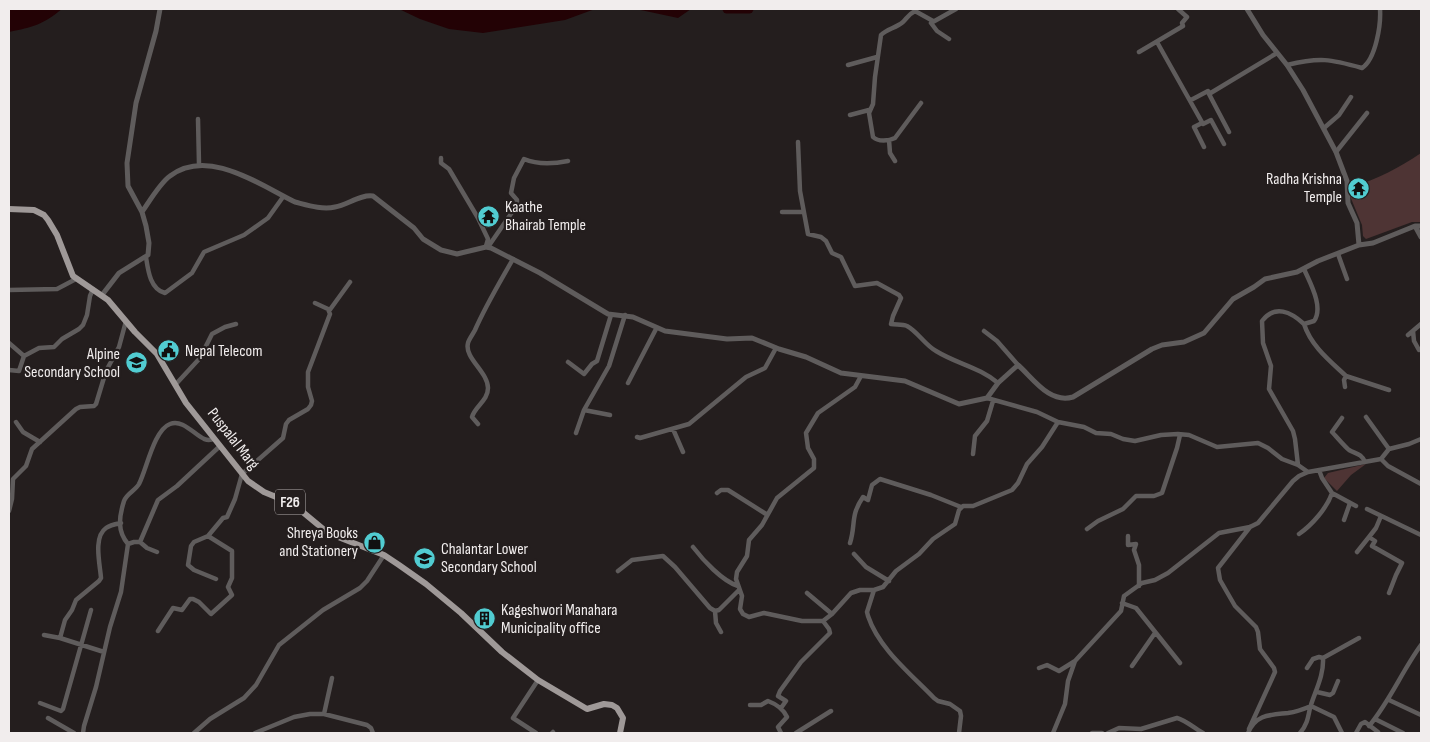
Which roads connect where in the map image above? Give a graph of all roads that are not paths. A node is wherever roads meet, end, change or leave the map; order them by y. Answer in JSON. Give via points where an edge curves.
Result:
{"nodes":[{"id":1,"x":160,"y":9,"type":"edge"},
{"id":2,"x":956,"y":9,"type":"edge"},
{"id":3,"x":1178,"y":9,"type":"edge"},
{"id":4,"x":1247,"y":9,"type":"edge"},
{"id":5,"x":1380,"y":9,"type":"edge"},
{"id":6,"x":933,"y":21,"type":"junction"},
{"id":7,"x":949,"y":39,"type":"dead end"},
{"id":8,"x":1157,"y":42,"type":"junction"},
{"id":9,"x":1139,"y":52,"type":"dead end"},
{"id":10,"x":1277,"y":53,"type":"junction"},
{"id":11,"x":877,"y":57,"type":"junction"},
{"id":12,"x":1287,"y":64,"type":"junction"},
{"id":13,"x":848,"y":65,"type":"dead end"},
{"id":14,"x":1209,"y":94,"type":"junction"},
{"id":15,"x":1350,"y":97,"type":"dead end"},
{"id":16,"x":1191,"y":100,"type":"junction"},
{"id":17,"x":921,"y":103,"type":"dead end"},
{"id":18,"x":869,"y":110,"type":"junction"},
{"id":19,"x":1367,"y":113,"type":"dead end"},
{"id":20,"x":850,"y":115,"type":"dead end"},
{"id":21,"x":198,"y":119,"type":"dead end"},
{"id":22,"x":1202,"y":123,"type":"junction"},
{"id":23,"x":1324,"y":128,"type":"junction"},
{"id":24,"x":1229,"y":132,"type":"dead end"},
{"id":25,"x":889,"y":140,"type":"junction"},
{"id":26,"x":798,"y":142,"type":"dead end"},
{"id":27,"x":1224,"y":144,"type":"dead end"},
{"id":28,"x":1204,"y":147,"type":"dead end"},
{"id":29,"x":1336,"y":152,"type":"junction"},
{"id":30,"x":441,"y":158,"type":"dead end"},
{"id":31,"x":568,"y":161,"type":"dead end"},
{"id":32,"x":894,"y":161,"type":"dead end"},
{"id":33,"x":199,"y":164,"type":"junction"},
{"id":34,"x":283,"y":197,"type":"junction"},
{"id":35,"x":9,"y":209,"type":"edge"},
{"id":36,"x":142,"y":212,"type":"junction"},
{"id":37,"x":782,"y":212,"type":"dead end"},
{"id":38,"x":804,"y":212,"type":"junction"},
{"id":39,"x":1418,"y":226,"type":"edge"},
{"id":40,"x":1421,"y":237,"type":"edge"},
{"id":41,"x":1359,"y":245,"type":"junction"},
{"id":42,"x":487,"y":247,"type":"junction"},
{"id":43,"x":1338,"y":254,"type":"junction"},
{"id":44,"x":146,"y":257,"type":"junction"},
{"id":45,"x":513,"y":258,"type":"junction"},
{"id":46,"x":1304,"y":269,"type":"junction"},
{"id":47,"x":76,"y":279,"type":"junction"},
{"id":48,"x":1347,"y":279,"type":"dead end"},
{"id":49,"x":350,"y":282,"type":"dead end"},
{"id":50,"x":93,"y":289,"type":"junction"},
{"id":51,"x":9,"y":290,"type":"edge"},
{"id":52,"x":102,"y":295,"type":"junction"},
{"id":53,"x":315,"y":303,"type":"dead end"},
{"id":54,"x":329,"y":311,"type":"junction"},
{"id":55,"x":611,"y":315,"type":"junction"},
{"id":56,"x":625,"y":315,"type":"junction"},
{"id":57,"x":126,"y":322,"type":"junction"},
{"id":58,"x":236,"y":324,"type":"dead end"},
{"id":59,"x":1304,"y":324,"type":"junction"},
{"id":60,"x":1421,"y":324,"type":"edge"},
{"id":61,"x":656,"y":329,"type":"junction"},
{"id":62,"x":984,"y":331,"type":"dead end"},
{"id":63,"x":1413,"y":332,"type":"junction"},
{"id":64,"x":1408,"y":335,"type":"dead end"},
{"id":65,"x":9,"y":344,"type":"edge"},
{"id":66,"x":776,"y":348,"type":"junction"},
{"id":67,"x":1419,"y":350,"type":"dead end"},
{"id":68,"x":24,"y":356,"type":"junction"},
{"id":69,"x":568,"y":362,"type":"dead end"},
{"id":70,"x":1018,"y":365,"type":"junction"},
{"id":71,"x":9,"y":370,"type":"edge"},
{"id":72,"x":861,"y":376,"type":"junction"},
{"id":73,"x":1346,"y":376,"type":"junction"},
{"id":74,"x":998,"y":383,"type":"junction"},
{"id":75,"x":176,"y":384,"type":"junction"},
{"id":76,"x":628,"y":384,"type":"dead end"},
{"id":77,"x":1345,"y":387,"type":"dead end"},
{"id":78,"x":1389,"y":390,"type":"dead end"},
{"id":79,"x":987,"y":398,"type":"junction"},
{"id":80,"x":993,"y":401,"type":"junction"},
{"id":81,"x":584,"y":410,"type":"junction"},
{"id":82,"x":610,"y":415,"type":"dead end"},
{"id":83,"x":1366,"y":417,"type":"dead end"},
{"id":84,"x":1342,"y":418,"type":"dead end"},
{"id":85,"x":16,"y":422,"type":"dead end"},
{"id":86,"x":1058,"y":422,"type":"junction"},
{"id":87,"x":478,"y":424,"type":"dead end"},
{"id":88,"x":674,"y":429,"type":"junction"},
{"id":89,"x":576,"y":433,"type":"dead end"},
{"id":90,"x":1180,"y":434,"type":"junction"},
{"id":91,"x":637,"y":437,"type":"dead end"},
{"id":92,"x":214,"y":438,"type":"junction"},
{"id":93,"x":1421,"y":439,"type":"edge"},
{"id":94,"x":40,"y":442,"type":"junction"},
{"id":95,"x":220,"y":446,"type":"junction"},
{"id":96,"x":1389,"y":448,"type":"junction"},
{"id":97,"x":682,"y":452,"type":"dead end"},
{"id":98,"x":973,"y":454,"type":"dead end"},
{"id":99,"x":1381,"y":459,"type":"junction"},
{"id":100,"x":1365,"y":462,"type":"junction"},
{"id":101,"x":1298,"y":465,"type":"junction"},
{"id":102,"x":1319,"y":470,"type":"junction"},
{"id":103,"x":1308,"y":472,"type":"junction"},
{"id":104,"x":242,"y":474,"type":"junction"},
{"id":105,"x":1421,"y":484,"type":"edge"},
{"id":106,"x":718,"y":493,"type":"dead end"},
{"id":107,"x":1332,"y":493,"type":"junction"},
{"id":108,"x":1350,"y":504,"type":"junction"},
{"id":109,"x":1356,"y":506,"type":"dead end"},
{"id":110,"x":961,"y":507,"type":"junction"},
{"id":111,"x":1367,"y":509,"type":"dead end"},
{"id":112,"x":9,"y":511,"type":"edge"},
{"id":113,"x":766,"y":514,"type":"junction"},
{"id":114,"x":1381,"y":516,"type":"junction"},
{"id":115,"x":1344,"y":520,"type":"dead end"},
{"id":116,"x":121,"y":523,"type":"junction"},
{"id":117,"x":1250,"y":527,"type":"junction"},
{"id":118,"x":1087,"y":529,"type":"dead end"},
{"id":119,"x":1299,"y":534,"type":"dead end"},
{"id":120,"x":1421,"y":535,"type":"edge"},
{"id":121,"x":208,"y":536,"type":"junction"},
{"id":122,"x":1128,"y":536,"type":"dead end"},
{"id":123,"x":1369,"y":537,"type":"junction"},
{"id":124,"x":140,"y":542,"type":"junction"},
{"id":125,"x":850,"y":543,"type":"dead end"},
{"id":126,"x":128,"y":544,"type":"junction"},
{"id":127,"x":693,"y":546,"type":"dead end"},
{"id":128,"x":157,"y":552,"type":"dead end"},
{"id":129,"x":1357,"y":552,"type":"dead end"},
{"id":130,"x":854,"y":554,"type":"dead end"},
{"id":131,"x":384,"y":555,"type":"junction"},
{"id":132,"x":618,"y":571,"type":"dead end"},
{"id":133,"x":216,"y":579,"type":"dead end"},
{"id":134,"x":889,"y":581,"type":"junction"},
{"id":135,"x":1139,"y":586,"type":"junction"},
{"id":136,"x":738,"y":588,"type":"junction"},
{"id":137,"x":874,"y":590,"type":"junction"},
{"id":138,"x":807,"y":593,"type":"dead end"},
{"id":139,"x":1389,"y":593,"type":"dead end"},
{"id":140,"x":1122,"y":603,"type":"junction"},
{"id":141,"x":91,"y":610,"type":"dead end"},
{"id":142,"x":715,"y":611,"type":"junction"},
{"id":143,"x":832,"y":614,"type":"junction"},
{"id":144,"x":823,"y":621,"type":"junction"},
{"id":145,"x":158,"y":631,"type":"dead end"},
{"id":146,"x":721,"y":632,"type":"dead end"},
{"id":147,"x":1155,"y":634,"type":"junction"},
{"id":148,"x":44,"y":635,"type":"dead end"},
{"id":149,"x":60,"y":638,"type":"junction"},
{"id":150,"x":1358,"y":638,"type":"dead end"},
{"id":151,"x":81,"y":644,"type":"junction"},
{"id":152,"x":1421,"y":645,"type":"edge"},
{"id":153,"x":104,"y":652,"type":"junction"},
{"id":154,"x":1323,"y":658,"type":"junction"},
{"id":155,"x":1075,"y":662,"type":"junction"},
{"id":156,"x":1180,"y":663,"type":"dead end"},
{"id":157,"x":1132,"y":666,"type":"dead end"},
{"id":158,"x":1039,"y":668,"type":"dead end"},
{"id":159,"x":1307,"y":668,"type":"dead end"},
{"id":160,"x":332,"y":678,"type":"dead end"},
{"id":161,"x":538,"y":680,"type":"junction"},
{"id":162,"x":1338,"y":681,"type":"dead end"},
{"id":163,"x":1317,"y":692,"type":"junction"},
{"id":164,"x":1388,"y":700,"type":"junction"},
{"id":165,"x":40,"y":703,"type":"dead end"},
{"id":166,"x":750,"y":705,"type":"dead end"},
{"id":167,"x":1311,"y":706,"type":"junction"},
{"id":168,"x":781,"y":708,"type":"junction"},
{"id":169,"x":831,"y":711,"type":"dead end"},
{"id":170,"x":324,"y":714,"type":"junction"},
{"id":171,"x":1421,"y":715,"type":"edge"},
{"id":172,"x":48,"y":718,"type":"dead end"},
{"id":173,"x":1374,"y":719,"type":"junction"},
{"id":174,"x":1384,"y":724,"type":"junction"},
{"id":175,"x":1369,"y":726,"type":"junction"},
{"id":176,"x":1249,"y":731,"type":"edge"},
{"id":177,"x":74,"y":733,"type":"edge"},
{"id":178,"x":84,"y":733,"type":"edge"},
{"id":179,"x":194,"y":733,"type":"edge"},
{"id":180,"x":255,"y":733,"type":"edge"},
{"id":181,"x":373,"y":733,"type":"edge"},
{"id":182,"x":536,"y":733,"type":"edge"},
{"id":183,"x":620,"y":733,"type":"edge"},
{"id":184,"x":781,"y":733,"type":"edge"},
{"id":185,"x":796,"y":733,"type":"edge"},
{"id":186,"x":959,"y":733,"type":"edge"},
{"id":187,"x":1053,"y":733,"type":"edge"},
{"id":188,"x":1092,"y":733,"type":"edge"},
{"id":189,"x":1102,"y":733,"type":"edge"},
{"id":190,"x":1108,"y":733,"type":"edge"},
{"id":191,"x":1203,"y":733,"type":"edge"},
{"id":192,"x":1300,"y":733,"type":"edge"},
{"id":193,"x":1342,"y":733,"type":"edge"},
{"id":194,"x":1356,"y":733,"type":"edge"},
{"id":195,"x":1378,"y":733,"type":"edge"},
{"id":196,"x":1403,"y":733,"type":"edge"}],
"edges":[{"from":1,"to":36,"type":"street","via":[[136,103],[127,162],[128,186]]},
{"from":2,"to":6,"type":"street"},
{"from":3,"to":8,"type":"street","via":[[1187,18],[1183,26]]},
{"from":4,"to":10,"type":"street"},
{"from":5,"to":12,"type":"street","via":[[1374,51],[1362,68],[1321,58]]},
{"from":6,"to":7,"type":"street","via":[[932,25]]},
{"from":6,"to":11,"type":"street","via":[[913,12],[904,22],[881,35]]},
{"from":8,"to":9,"type":"street"},
{"from":8,"to":16,"type":"street"},
{"from":10,"to":12,"type":"street"},
{"from":10,"to":14,"type":"street"},
{"from":11,"to":13,"type":"street"},
{"from":11,"to":18,"type":"street","via":[[874,100]]},
{"from":12,"to":23,"type":"street"},
{"from":14,"to":16,"type":"street","via":[[1208,91]]},
{"from":14,"to":24,"type":"street"},
{"from":15,"to":23,"type":"street","via":[[1339,115]]},
{"from":16,"to":22,"type":"street"},
{"from":17,"to":25,"type":"street","via":[[895,138]]},
{"from":18,"to":20,"type":"street"},
{"from":18,"to":25,"type":"street","via":[[873,137]]},
{"from":19,"to":29,"type":"street"},
{"from":21,"to":33,"type":"street"},
{"from":22,"to":27,"type":"street","via":[[1211,120]]},
{"from":22,"to":28,"type":"street","via":[[1194,127]]},
{"from":23,"to":29,"type":"street"},
{"from":25,"to":32,"type":"street"},
{"from":26,"to":38,"type":"street"},
{"from":29,"to":41,"type":"street","via":[[1347,181],[1348,203],[1357,223]]},
{"from":30,"to":42,"type":"street","via":[[441,163],[449,169],[478,218],[488,239]]},
{"from":31,"to":42,"type":"street","via":[[555,164],[531,162],[524,158],[511,193],[517,205]]},
{"from":33,"to":34,"type":"street","via":[[231,171]]},
{"from":33,"to":36,"type":"street","via":[[169,176]]},
{"from":34,"to":42,"type":"street","via":[[330,208],[373,196],[423,239],[441,250],[457,254]]},
{"from":34,"to":44,"type":"street","via":[[268,218],[244,235],[204,252],[192,272],[169,291],[164,293],[156,288],[148,272]]},
{"from":35,"to":47,"type":"main road","via":[[34,210],[44,215],[57,235]]},
{"from":36,"to":44,"type":"street","via":[[148,243]]},
{"from":37,"to":38,"type":"street"},
{"from":38,"to":74,"type":"street","via":[[808,234],[821,237],[832,253],[841,257],[855,286],[877,283],[899,295],[901,298],[892,324],[906,326],[936,352],[988,374]]},
{"from":39,"to":40,"type":"street"},
{"from":39,"to":41,"type":"street"},
{"from":41,"to":43,"type":"street"},
{"from":42,"to":45,"type":"street"},
{"from":43,"to":46,"type":"street"},
{"from":43,"to":48,"type":"street"},
{"from":44,"to":52,"type":"street","via":[[123,270]]},
{"from":45,"to":55,"type":"street"},
{"from":45,"to":87,"type":"street","via":[[468,343],[471,357],[488,385],[486,398],[472,417]]},
{"from":46,"to":59,"type":"street","via":[[1314,291],[1318,313],[1314,321]]},
{"from":46,"to":70,"type":"street","via":[[1265,279],[1233,299],[1204,333],[1184,342],[1152,349],[1073,397],[1064,398],[1045,390]]},
{"from":47,"to":50,"type":"main road","name":"Puspalal Marg","number":"F26"},
{"from":47,"to":51,"type":"street","via":[[58,289]]},
{"from":49,"to":54,"type":"street"},
{"from":50,"to":52,"type":"main road","name":"Puspalal Marg","number":"F26"},
{"from":50,"to":68,"type":"street","via":[[83,325],[54,347],[39,348]]},
{"from":52,"to":57,"type":"main road","name":"Puspalal Marg","number":"F26"},
{"from":53,"to":54,"type":"street"},
{"from":54,"to":104,"type":"street","via":[[308,372],[311,405],[289,420],[283,438]]},
{"from":55,"to":56,"type":"street"},
{"from":55,"to":69,"type":"street","via":[[597,361],[584,374]]},
{"from":56,"to":61,"type":"street","via":[[640,319]]},
{"from":56,"to":81,"type":"street","via":[[609,366]]},
{"from":57,"to":75,"type":"main road","name":"Puspalal Marg","number":"F26","via":[[158,354]]},
{"from":57,"to":94,"type":"street","via":[[96,404],[78,408]]},
{"from":58,"to":75,"type":"street","via":[[212,334],[200,358]]},
{"from":59,"to":73,"type":"street","via":[[1314,344]]},
{"from":59,"to":101,"type":"street","via":[[1280,310],[1262,321],[1263,343],[1271,366],[1269,390],[1293,431]]},
{"from":60,"to":63,"type":"street"},
{"from":61,"to":66,"type":"street","via":[[727,339],[752,338]]},
{"from":61,"to":76,"type":"street"},
{"from":62,"to":70,"type":"street"},
{"from":63,"to":64,"type":"street"},
{"from":63,"to":67,"type":"street"},
{"from":65,"to":68,"type":"street"},
{"from":66,"to":72,"type":"street","via":[[841,373]]},
{"from":66,"to":88,"type":"street","via":[[765,368],[746,377],[688,424]]},
{"from":68,"to":71,"type":"street","via":[[19,371]]},
{"from":70,"to":74,"type":"street"},
{"from":72,"to":79,"type":"street","via":[[905,381],[960,404]]},
{"from":72,"to":113,"type":"street","via":[[855,387],[818,413],[806,434],[814,468],[777,498]]},
{"from":73,"to":77,"type":"street"},
{"from":73,"to":78,"type":"street"},
{"from":74,"to":79,"type":"street"},
{"from":75,"to":92,"type":"main road","name":"Puspalal Marg","number":"F26","via":[[186,403]]},
{"from":79,"to":80,"type":"street"},
{"from":80,"to":86,"type":"street","via":[[1037,412]]},
{"from":80,"to":98,"type":"street","via":[[987,421],[975,436]]},
{"from":81,"to":82,"type":"street"},
{"from":81,"to":89,"type":"street"},
{"from":83,"to":96,"type":"street"},
{"from":84,"to":100,"type":"street","via":[[1333,434],[1346,448],[1362,456]]},
{"from":85,"to":94,"type":"street","via":[[23,432]]},
{"from":86,"to":90,"type":"street","via":[[1135,441]]},
{"from":86,"to":110,"type":"street","via":[[1012,490],[973,506]]},
{"from":88,"to":91,"type":"street"},
{"from":88,"to":97,"type":"street"},
{"from":90,"to":101,"type":"street","via":[[1217,447],[1258,443]]},
{"from":90,"to":118,"type":"street","via":[[1162,493],[1136,496],[1123,509]]},
{"from":92,"to":95,"type":"main road","name":"Puspalal Marg","number":"F26"},
{"from":92,"to":116,"type":"street","via":[[206,441],[177,423],[161,430],[140,482],[125,499]]},
{"from":93,"to":96,"type":"street"},
{"from":94,"to":112,"type":"street","via":[[32,449],[26,466],[13,479]]},
{"from":95,"to":104,"type":"main road","name":"Puspalal Marg","number":"F26"},
{"from":95,"to":124,"type":"street","via":[[161,497]]},
{"from":96,"to":99,"type":"street"},
{"from":99,"to":100,"type":"street"},
{"from":99,"to":105,"type":"street"},
{"from":100,"to":102,"type":"street"},
{"from":101,"to":103,"type":"street"},
{"from":102,"to":103,"type":"street"},
{"from":102,"to":107,"type":"street"},
{"from":103,"to":117,"type":"street","via":[[1298,476],[1266,515]]},
{"from":104,"to":121,"type":"street","via":[[227,518],[223,518]]},
{"from":104,"to":131,"type":"main road","name":"Puspalal Marg","number":"F26","via":[[257,488],[293,504],[328,533]]},
{"from":106,"to":113,"type":"street","via":[[728,490]]},
{"from":107,"to":108,"type":"street"},
{"from":107,"to":119,"type":"street","via":[[1330,501]]},
{"from":108,"to":109,"type":"street"},
{"from":108,"to":115,"type":"street"},
{"from":110,"to":125,"type":"street","via":[[880,479],[872,484],[868,500],[862,498],[854,515]]},
{"from":110,"to":134,"type":"street","via":[[955,524],[896,571]]},
{"from":111,"to":114,"type":"street"},
{"from":113,"to":136,"type":"street","via":[[762,525],[749,540],[747,556],[737,572]]},
{"from":114,"to":120,"type":"street"},
{"from":114,"to":123,"type":"street"},
{"from":116,"to":126,"type":"street","via":[[122,536]]},
{"from":116,"to":149,"type":"street","via":[[101,532],[101,578],[76,600]]},
{"from":117,"to":135,"type":"street","via":[[1218,533],[1168,573]]},
{"from":117,"to":176,"type":"street","via":[[1218,568],[1220,580],[1235,606],[1256,627],[1260,649],[1275,672]]},
{"from":121,"to":133,"type":"street","via":[[191,546],[188,565]]},
{"from":121,"to":145,"type":"street","via":[[232,551],[232,578],[228,587],[232,595],[211,614],[199,602],[190,599],[182,610],[173,608]]},
{"from":122,"to":135,"type":"street","via":[[1128,544],[1136,544]]},
{"from":123,"to":129,"type":"street"},
{"from":123,"to":139,"type":"street","via":[[1376,541],[1372,546],[1402,563]]},
{"from":124,"to":126,"type":"street"},
{"from":124,"to":128,"type":"street"},
{"from":126,"to":153,"type":"street","via":[[121,592]]},
{"from":127,"to":136,"type":"street"},
{"from":130,"to":134,"type":"street","via":[[866,567]]},
{"from":131,"to":161,"type":"main road","name":"Puspalal Marg","number":"F26","via":[[426,584]]},
{"from":131,"to":179,"type":"street","via":[[367,582],[323,610],[279,645],[256,685],[244,698]]},
{"from":132,"to":142,"type":"street","via":[[632,560],[663,556]]},
{"from":134,"to":137,"type":"street"},
{"from":135,"to":140,"type":"street","via":[[1124,596]]},
{"from":136,"to":142,"type":"street"},
{"from":136,"to":144,"type":"street","via":[[742,596],[740,609],[749,617],[764,613],[802,621]]},
{"from":137,"to":143,"type":"street","via":[[851,593]]},
{"from":137,"to":186,"type":"street","via":[[867,612],[880,641],[934,698],[960,711]]},
{"from":138,"to":143,"type":"street"},
{"from":140,"to":147,"type":"street","via":[[1136,608]]},
{"from":140,"to":155,"type":"street","via":[[1121,611]]},
{"from":141,"to":151,"type":"street"},
{"from":142,"to":146,"type":"street"},
{"from":143,"to":144,"type":"street"},
{"from":144,"to":168,"type":"street","via":[[830,633],[801,662],[780,691],[778,696],[786,701]]},
{"from":147,"to":156,"type":"street"},
{"from":147,"to":157,"type":"street"},
{"from":148,"to":149,"type":"street"},
{"from":149,"to":151,"type":"street"},
{"from":150,"to":154,"type":"street"},
{"from":151,"to":153,"type":"street"},
{"from":151,"to":165,"type":"street","via":[[63,709]]},
{"from":152,"to":164,"type":"street"},
{"from":153,"to":178,"type":"street"},
{"from":154,"to":159,"type":"street","via":[[1314,659]]},
{"from":154,"to":163,"type":"street"},
{"from":155,"to":158,"type":"street","via":[[1059,671],[1046,666]]},
{"from":155,"to":187,"type":"street","via":[[1065,704]]},
{"from":160,"to":170,"type":"street"},
{"from":161,"to":182,"type":"street","via":[[512,718]]},
{"from":161,"to":183,"type":"main road","name":"Puspalal Marg","number":"F26","via":[[587,709],[604,704],[617,708],[623,718]]},
{"from":162,"to":163,"type":"street","via":[[1330,695]]},
{"from":163,"to":167,"type":"street"},
{"from":164,"to":171,"type":"street"},
{"from":164,"to":173,"type":"street"},
{"from":166,"to":168,"type":"street","via":[[768,701]]},
{"from":167,"to":176,"type":"street","via":[[1289,713],[1266,715]]},
{"from":167,"to":192,"type":"street","via":[[1307,724]]},
{"from":167,"to":193,"type":"street","via":[[1334,717]]},
{"from":168,"to":184,"type":"street","via":[[787,717],[778,727]]},
{"from":169,"to":185,"type":"street"},
{"from":170,"to":180,"type":"street","via":[[294,717]]},
{"from":170,"to":181,"type":"street","via":[[367,725]]},
{"from":172,"to":177,"type":"street"},
{"from":173,"to":174,"type":"street"},
{"from":173,"to":175,"type":"street"},
{"from":174,"to":195,"type":"street"},
{"from":174,"to":196,"type":"street"},
{"from":175,"to":194,"type":"street","via":[[1364,722]]},
{"from":175,"to":195,"type":"street"},
{"from":188,"to":189,"type":"street"},
{"from":190,"to":191,"type":"street","via":[[1119,728],[1141,729],[1177,718]]}]}
